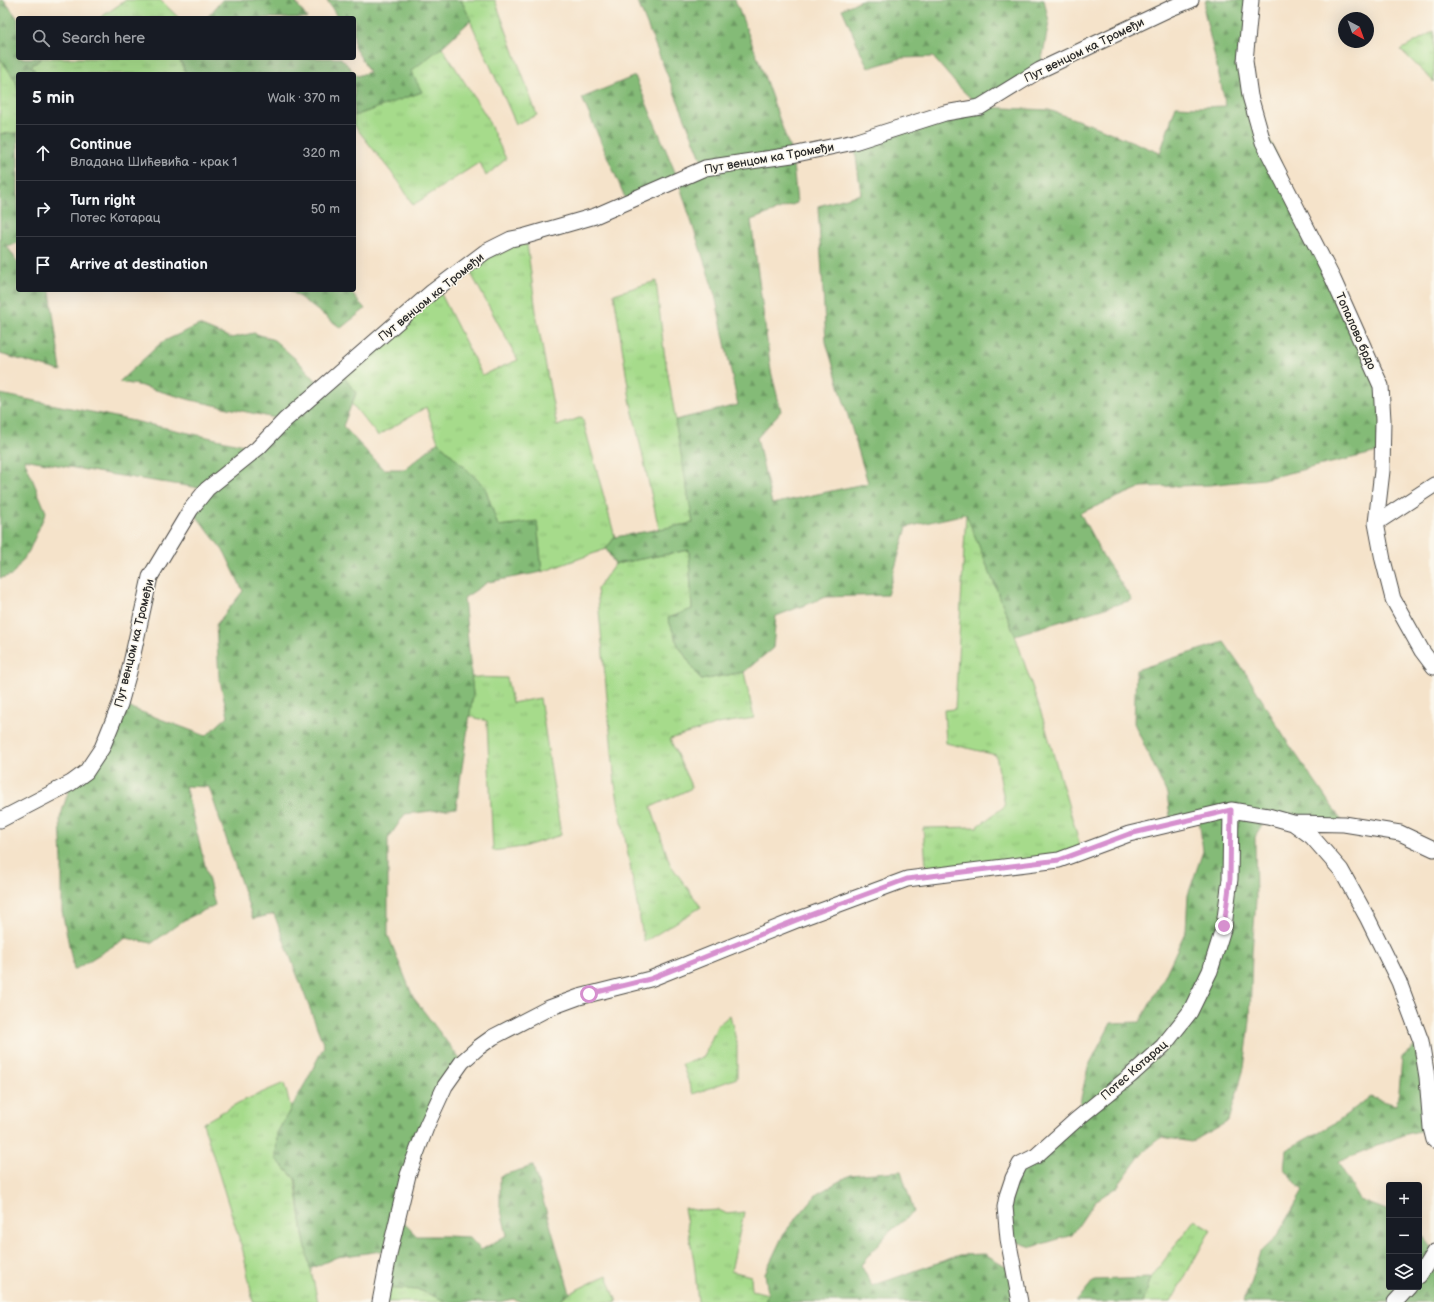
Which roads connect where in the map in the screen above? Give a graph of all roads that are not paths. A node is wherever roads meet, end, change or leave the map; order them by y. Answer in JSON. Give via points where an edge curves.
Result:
{"nodes":[{"id":1,"x":1191,"y":0,"type":"edge"},
{"id":2,"x":1251,"y":0,"type":"edge"},
{"id":3,"x":1434,"y":485,"type":"edge"},
{"id":4,"x":1376,"y":523,"type":"junction"},
{"id":5,"x":1434,"y":667,"type":"edge"},
{"id":6,"x":1231,"y":810,"type":"junction"},
{"id":7,"x":0,"y":820,"type":"edge"},
{"id":8,"x":1293,"y":822,"type":"junction"},
{"id":9,"x":1434,"y":849,"type":"edge"},
{"id":10,"x":1434,"y":1140,"type":"edge"},
{"id":11,"x":1434,"y":1252,"type":"edge"},
{"id":12,"x":1422,"y":1271,"type":"edge"},
{"id":13,"x":1406,"y":1290,"type":"edge"},
{"id":14,"x":380,"y":1302,"type":"edge"},
{"id":15,"x":1020,"y":1302,"type":"edge"},
{"id":16,"x":1395,"y":1302,"type":"edge"}],
"edges":[{"from":1,"to":7,"type":"street","name":"Пут венцом ка Тромеђи","via":[[1040,70],[980,107],[945,114],[854,142],[792,155],[705,168],[595,216],[511,239],[485,252],[432,292],[285,420],[258,448],[207,489],[191,509],[150,577],[129,672],[120,704],[102,748],[86,772],[71,783]]},
{"from":2,"to":4,"type":"street","name":"Топалово брдо","via":[[1246,61],[1250,96],[1263,142],[1333,279],[1382,386],[1382,471]]},
{"from":3,"to":4,"type":"street"},
{"from":4,"to":5,"type":"street","name":"Топалово брдо","via":[[1394,599],[1422,651]]},
{"from":6,"to":8,"type":"street"},
{"from":6,"to":14,"type":"street","via":[[1129,834],[1059,860],[907,879],[650,979],[579,997],[549,1008],[493,1037],[462,1062],[445,1086],[427,1125],[406,1182]]},
{"from":6,"to":15,"type":"street","name":"Потес Котарац","via":[[1230,879],[1224,926],[1210,971],[1190,1012],[1163,1046],[1036,1156],[1020,1164],[1013,1178],[1005,1207],[1008,1239]]},
{"from":8,"to":9,"type":"street","via":[[1344,824],[1400,833]]},
{"from":8,"to":10,"type":"street","via":[[1312,837],[1341,870],[1399,982],[1421,1041]]},
{"from":11,"to":12,"type":"street"},
{"from":13,"to":16,"type":"street"}]}
